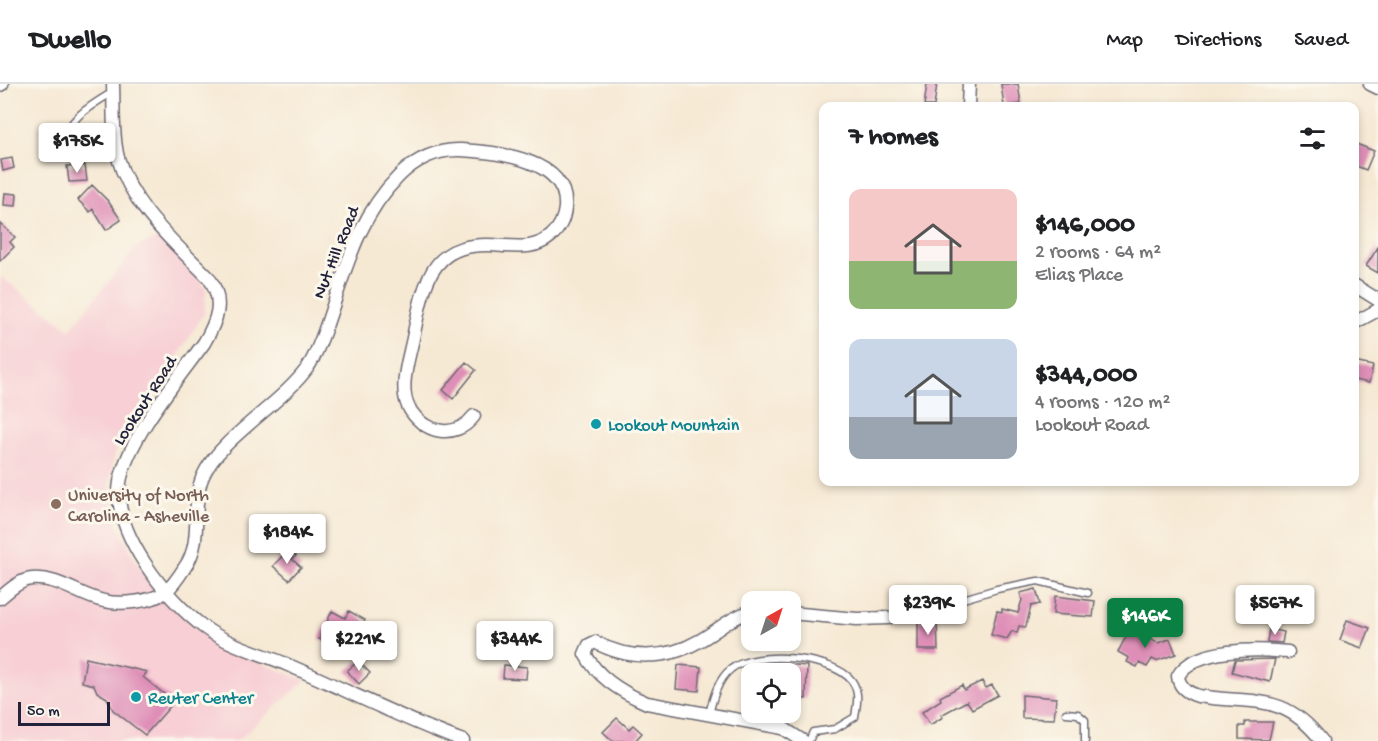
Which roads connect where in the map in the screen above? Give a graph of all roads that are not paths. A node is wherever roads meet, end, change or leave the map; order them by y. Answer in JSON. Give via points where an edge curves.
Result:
{"nodes":[{"id":1,"x":969,"y":84,"type":"edge"},
{"id":2,"x":1370,"y":84,"type":"edge"},
{"id":3,"x":113,"y":88,"type":"edge"},
{"id":4,"x":1378,"y":88,"type":"edge"},
{"id":5,"x":968,"y":102,"type":"edge"},
{"id":6,"x":64,"y":156,"type":"dead end"},
{"id":7,"x":1359,"y":288,"type":"edge"},
{"id":8,"x":1378,"y":300,"type":"edge"},
{"id":9,"x":1378,"y":310,"type":"edge"},
{"id":10,"x":1359,"y":320,"type":"edge"},
{"id":11,"x":474,"y":416,"type":"dead end"},
{"id":12,"x":165,"y":592,"type":"junction"},
{"id":13,"x":1088,"y":593,"type":"dead end"},
{"id":14,"x":0,"y":597,"type":"edge"},
{"id":15,"x":741,"y":614,"type":"edge"},
{"id":16,"x":801,"y":614,"type":"edge"},
{"id":17,"x":888,"y":618,"type":"joint"},
{"id":18,"x":1288,"y":652,"type":"dead end"},
{"id":19,"x":1066,"y":713,"type":"dead end"},
{"id":20,"x":709,"y":714,"type":"junction"},
{"id":21,"x":463,"y":741,"type":"edge"},
{"id":22,"x":803,"y":741,"type":"edge"},
{"id":23,"x":809,"y":741,"type":"edge"},
{"id":24,"x":1085,"y":741,"type":"edge"},
{"id":25,"x":1322,"y":741,"type":"edge"}],
"edges":[{"from":1,"to":5,"type":"street"},
{"from":2,"to":4,"type":"street"},
{"from":3,"to":6,"type":"lane","via":[[71,122]]},
{"from":3,"to":12,"type":"street","name":"Lookout Road","via":[[117,155],[127,180],[147,212],[209,278],[219,304],[214,326],[204,343],[135,442],[120,482],[118,502],[123,525]]},
{"from":7,"to":8,"type":"street"},
{"from":9,"to":10,"type":"street"},
{"from":11,"to":12,"type":"street","name":"Nut Hill Road","via":[[458,430],[435,430],[416,417],[405,396],[416,325],[433,270],[445,255],[463,246],[529,247],[540,243],[562,221],[565,197],[553,176],[543,168],[489,153],[459,150],[431,154],[417,161],[375,203],[357,237],[309,365],[290,389],[219,453],[202,477],[192,556]]},
{"from":12,"to":14,"type":"street","via":[[126,603],[103,601],[66,584],[31,579]]},
{"from":12,"to":21,"type":"street","name":"Lookout Road","via":[[223,639],[290,665],[409,722]]},
{"from":13,"to":17,"type":"lane","via":[[1038,581]]},
{"from":15,"to":20,"type":"street","via":[[699,641],[671,653],[618,653],[595,642],[586,649],[591,664],[627,695],[647,703]]},
{"from":16,"to":17,"type":"street"},
{"from":18,"to":25,"type":"street","via":[[1255,650],[1207,657],[1185,665],[1178,681],[1198,696],[1282,707],[1305,722]]},
{"from":19,"to":24,"type":"lane","via":[[1078,714],[1085,720]]},
{"from":20,"to":22,"type":"street","via":[[783,729]]},
{"from":20,"to":23,"type":"lane","via":[[720,682],[730,669],[748,659],[764,657],[829,665],[853,684],[859,698],[855,717],[835,729],[813,732]]}]}
